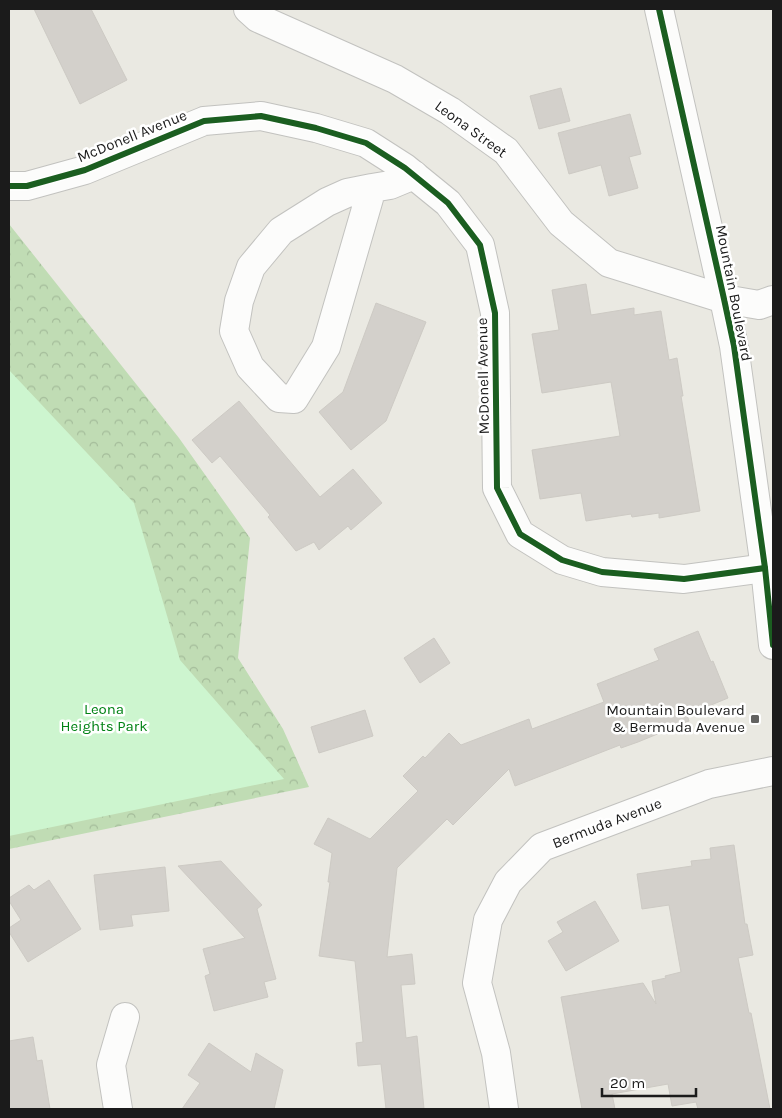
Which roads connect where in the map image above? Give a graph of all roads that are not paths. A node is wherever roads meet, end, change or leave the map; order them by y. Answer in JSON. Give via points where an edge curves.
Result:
{"nodes":[{"id":1,"x":248,"y":9,"type":"edge"},
{"id":2,"x":659,"y":9,"type":"edge"},
{"id":3,"x":414,"y":176,"type":"junction"},
{"id":4,"x":9,"y":186,"type":"edge"},
{"id":5,"x":372,"y":188,"type":"junction"},
{"id":6,"x":724,"y":299,"type":"junction"},
{"id":7,"x":773,"y":300,"type":"edge"},
{"id":8,"x":765,"y":568,"type":"junction"},
{"id":9,"x":773,"y":646,"type":"edge"},
{"id":10,"x":773,"y":771,"type":"edge"},
{"id":11,"x":125,"y":1017,"type":"dead end"},
{"id":12,"x":118,"y":1109,"type":"edge"},
{"id":13,"x":504,"y":1109,"type":"edge"}],
"edges":[{"from":1,"to":6,"type":"street","name":"Leona Street","via":[[258,18],[394,78],[450,111],[506,151],[561,223],[609,263]]},
{"from":2,"to":6,"type":"street","name":"Mountain Boulevard"},
{"from":3,"to":4,"type":"street","name":"McDonell Avenue","via":[[366,143],[261,116],[204,121],[85,170],[27,186]]},
{"from":3,"to":5,"type":"street"},
{"from":3,"to":8,"type":"street","name":"McDonell Avenue","via":[[448,203],[480,245],[495,313],[497,488],[520,534],[562,560],[602,572],[684,579]]},
{"from":5,"to":5,"type":"street","via":[[326,348],[294,399],[279,398],[250,367],[234,331],[239,301],[251,267],[281,231],[327,202],[347,193]]},
{"from":6,"to":7,"type":"street","name":"Leona Street","via":[[759,305]]},
{"from":6,"to":8,"type":"street","name":"Mountain Boulevard","via":[[734,346]]},
{"from":8,"to":9,"type":"street","name":"Mountain Boulevard"},
{"from":10,"to":13,"type":"street","name":"Bermuda Avenue","via":[[709,784],[542,847],[508,882],[488,920],[477,983],[496,1053]]},
{"from":11,"to":12,"type":"street","via":[[111,1065]]}]}
